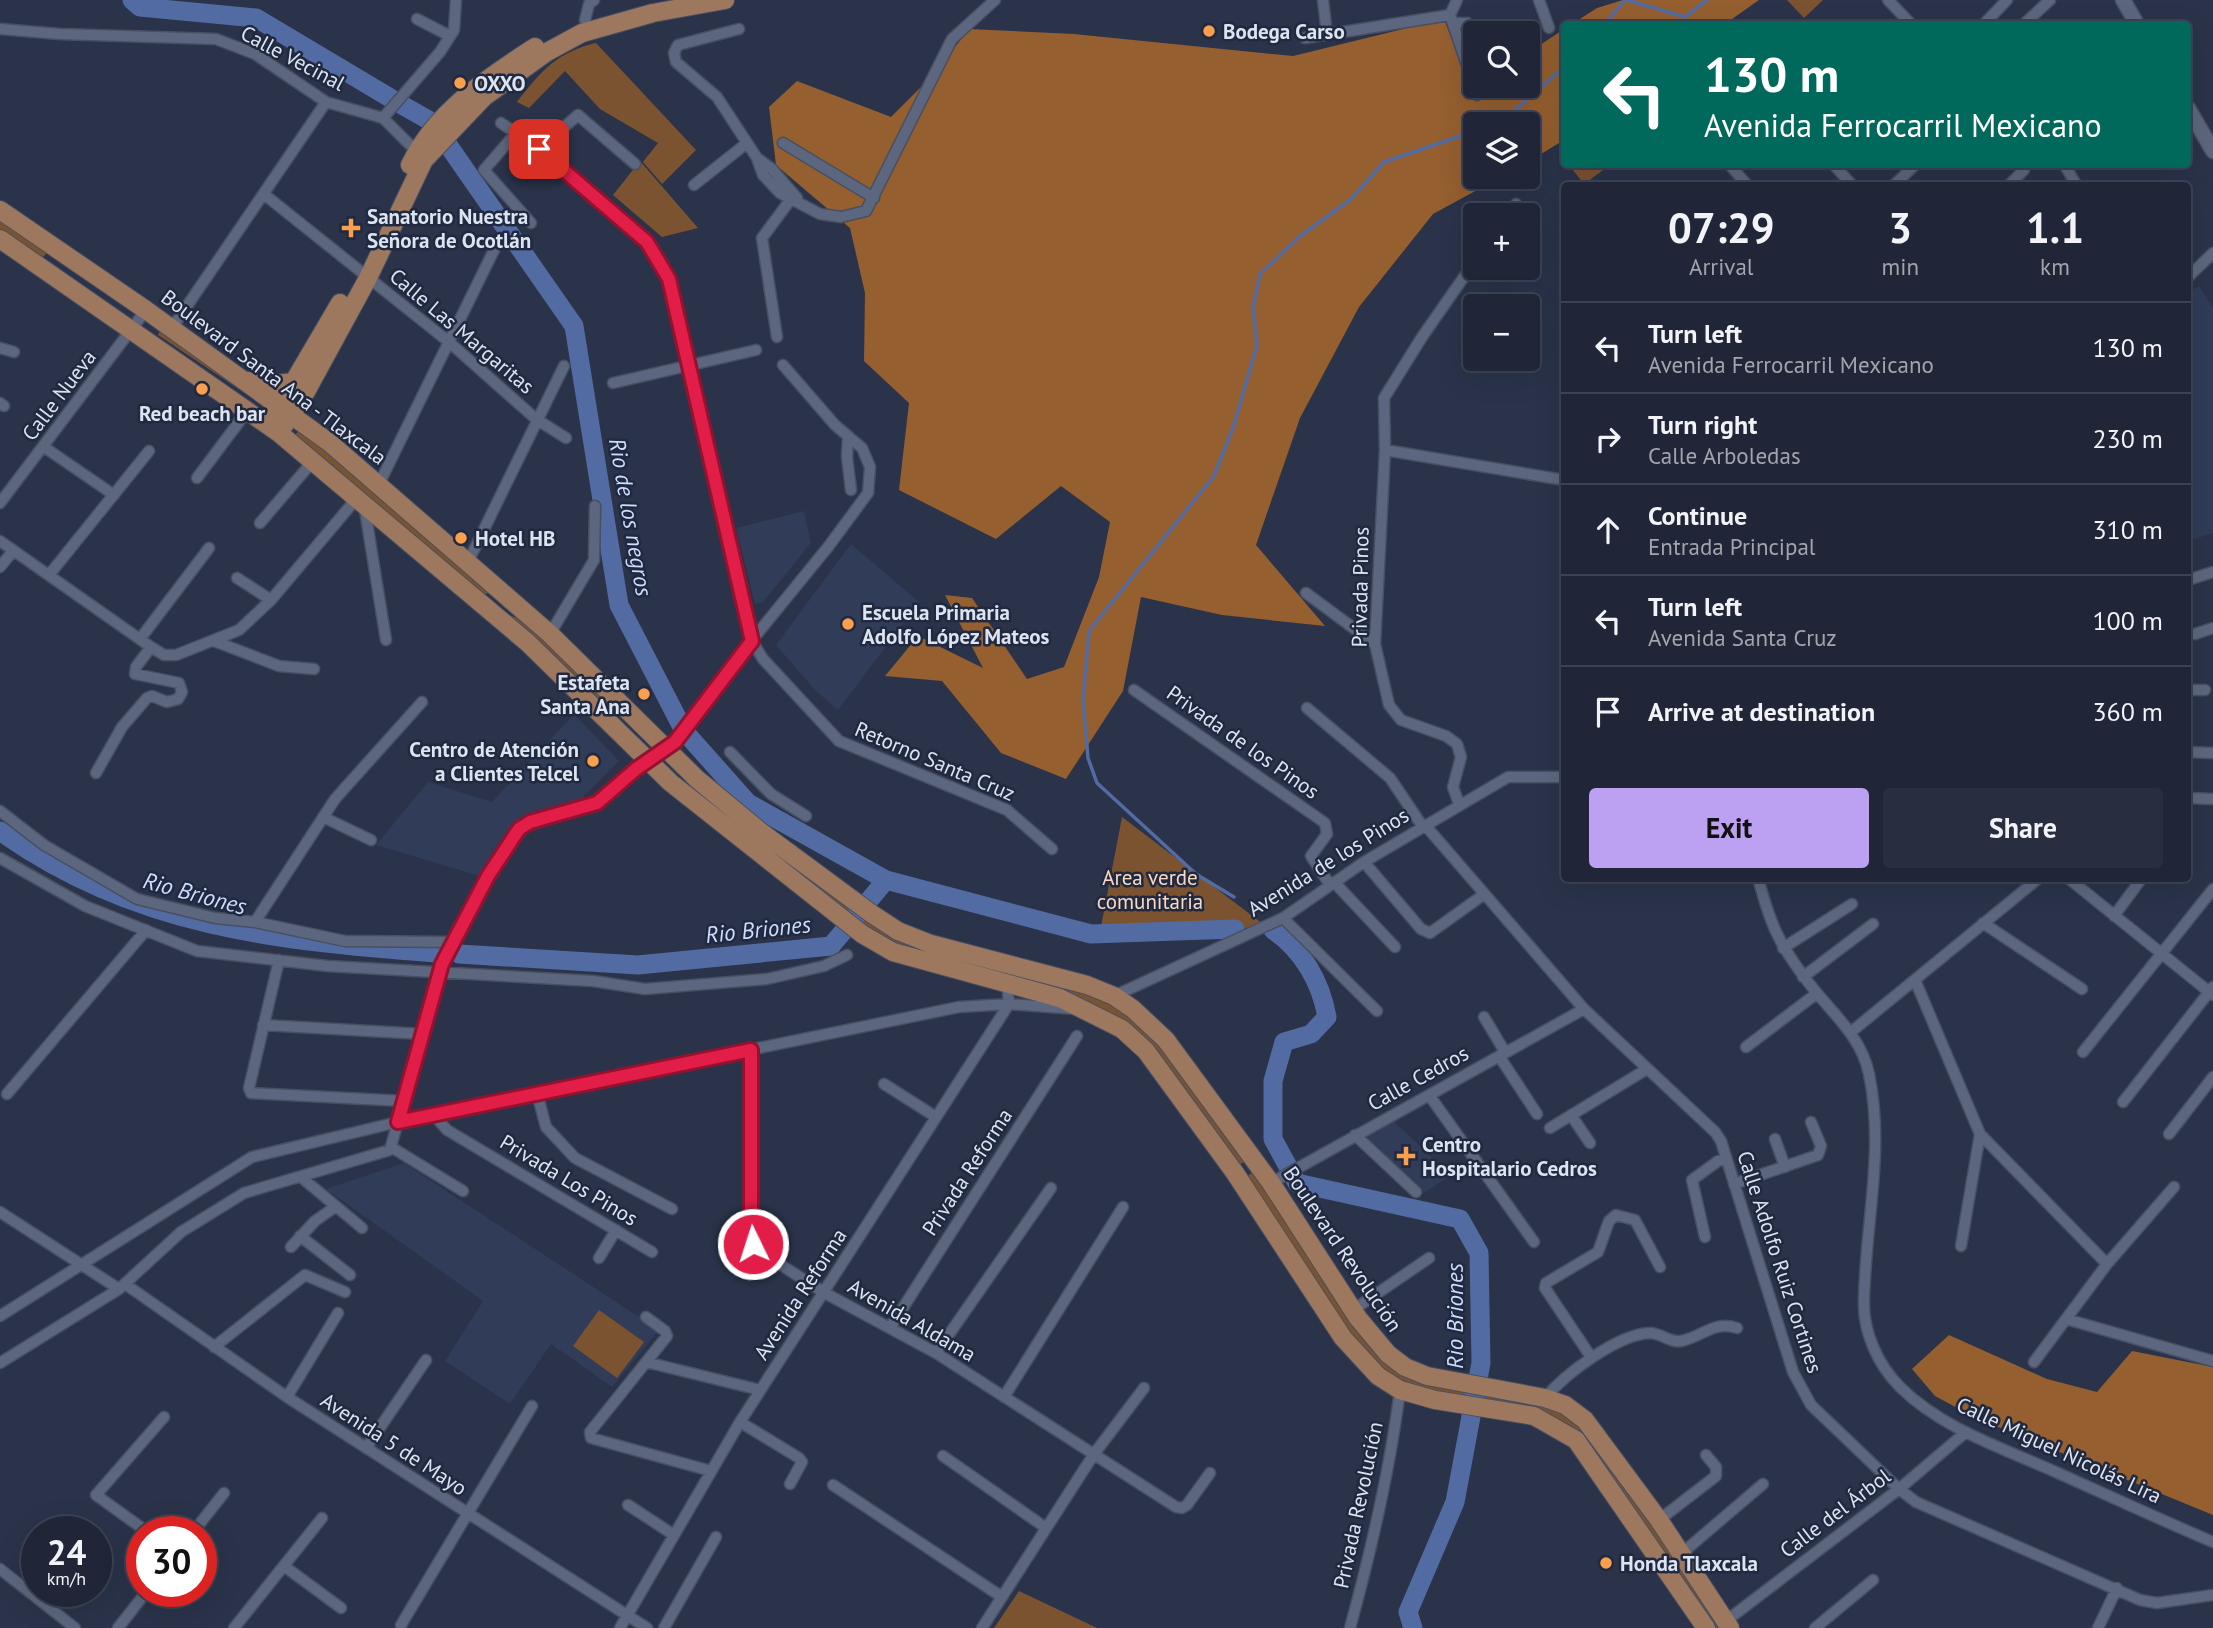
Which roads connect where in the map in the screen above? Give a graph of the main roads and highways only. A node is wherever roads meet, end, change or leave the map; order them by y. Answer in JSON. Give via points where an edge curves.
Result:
{"nodes":[{"id":1,"x":662,"y":0,"type":"edge"},
{"id":2,"x":725,"y":0,"type":"edge"},
{"id":3,"x":450,"y":122,"type":"junction"},
{"id":4,"x":0,"y":210,"type":"edge"},
{"id":5,"x":0,"y":239,"type":"edge"},
{"id":6,"x":69,"y":257,"type":"junction"},
{"id":7,"x":55,"y":278,"type":"junction"},
{"id":8,"x":246,"y":381,"type":"junction"},
{"id":9,"x":302,"y":386,"type":"junction"},
{"id":10,"x":285,"y":411,"type":"junction"},
{"id":11,"x":274,"y":429,"type":"junction"},
{"id":12,"x":330,"y":443,"type":"junction"},
{"id":13,"x":490,"y":612,"type":"junction"},
{"id":14,"x":533,"y":620,"type":"junction"},
{"id":15,"x":761,"y":832,"type":"junction"},
{"id":16,"x":750,"y":847,"type":"junction"},
{"id":17,"x":796,"y":858,"type":"junction"},
{"id":18,"x":785,"y":874,"type":"junction"},
{"id":19,"x":888,"y":925,"type":"joint"},
{"id":20,"x":1254,"y":1159,"type":"junction"},
{"id":21,"x":1235,"y":1173,"type":"junction"},
{"id":22,"x":1728,"y":1624,"type":"edge"},
{"id":23,"x":1706,"y":1628,"type":"edge"}],
"edges":[{"from":1,"to":3,"type":"main road","via":[[585,20],[535,46],[469,90]]},
{"from":2,"to":3,"type":"main road","via":[[653,13],[582,33],[547,52]]},
{"from":3,"to":9,"type":"main road","via":[[420,156]]},
{"from":4,"to":6,"type":"main road","name":"Boulevard Santa Ana - Tlaxcala"},
{"from":5,"to":7,"type":"main road","name":"Boulevard Santa Ana - Tlaxcala"},
{"from":6,"to":7,"type":"main road"},
{"from":6,"to":8,"type":"main road","name":"Boulevard Santa Ana - Tlaxcala"},
{"from":7,"to":11,"type":"main road","name":"Boulevard Santa Ana - Tlaxcala"},
{"from":8,"to":9,"type":"main road"},
{"from":8,"to":10,"type":"main road","name":"Boulevard Santa Ana - Tlaxcala"},
{"from":9,"to":10,"type":"main road"},
{"from":9,"to":12,"type":"main road","via":[[310,415]]},
{"from":10,"to":11,"type":"main road"},
{"from":10,"to":12,"type":"main road","name":"Boulevard Santa Ana - Tlaxcala"},
{"from":11,"to":13,"type":"main road","name":"Boulevard Santa Ana - Tlaxcala"},
{"from":12,"to":14,"type":"main road","name":"Boulevard Santa Ana - Tlaxcala"},
{"from":13,"to":14,"type":"main road","via":[[491,604],[499,602]]},
{"from":13,"to":16,"type":"main road","name":"Boulevard Santa Ana - Tlaxcala","via":[[651,759],[671,783]]},
{"from":14,"to":15,"type":"main road","name":"Boulevard Santa Ana - Tlaxcala","via":[[672,743],[697,779]]},
{"from":15,"to":16,"type":"main road"},
{"from":15,"to":17,"type":"main road","name":"Boulevard Santa Ana - Tlaxcala"},
{"from":16,"to":18,"type":"main road","name":"Boulevard Santa Ana - Tlaxcala"},
{"from":17,"to":18,"type":"main road"},
{"from":17,"to":19,"type":"main road","name":"Boulevard Santa Ana - Tlaxcala"},
{"from":18,"to":21,"type":"main road","name":"Boulevard Santa Ana - Tlaxcala","via":[[875,942],[914,959],[1007,982],[1085,1008],[1122,1029],[1146,1051]]},
{"from":19,"to":20,"type":"main road","name":"Boulevard Revolución","via":[[932,944],[1114,996],[1166,1040]]},
{"from":20,"to":21,"type":"main road"},
{"from":20,"to":22,"type":"main road","name":"Boulevard Revolución","via":[[1278,1179],[1353,1310],[1388,1354],[1405,1367],[1439,1380],[1545,1398],[1565,1405],[1585,1420]]},
{"from":21,"to":23,"type":"main road","via":[[1343,1338],[1378,1376],[1400,1390],[1435,1400],[1534,1416],[1576,1440]]}]}
